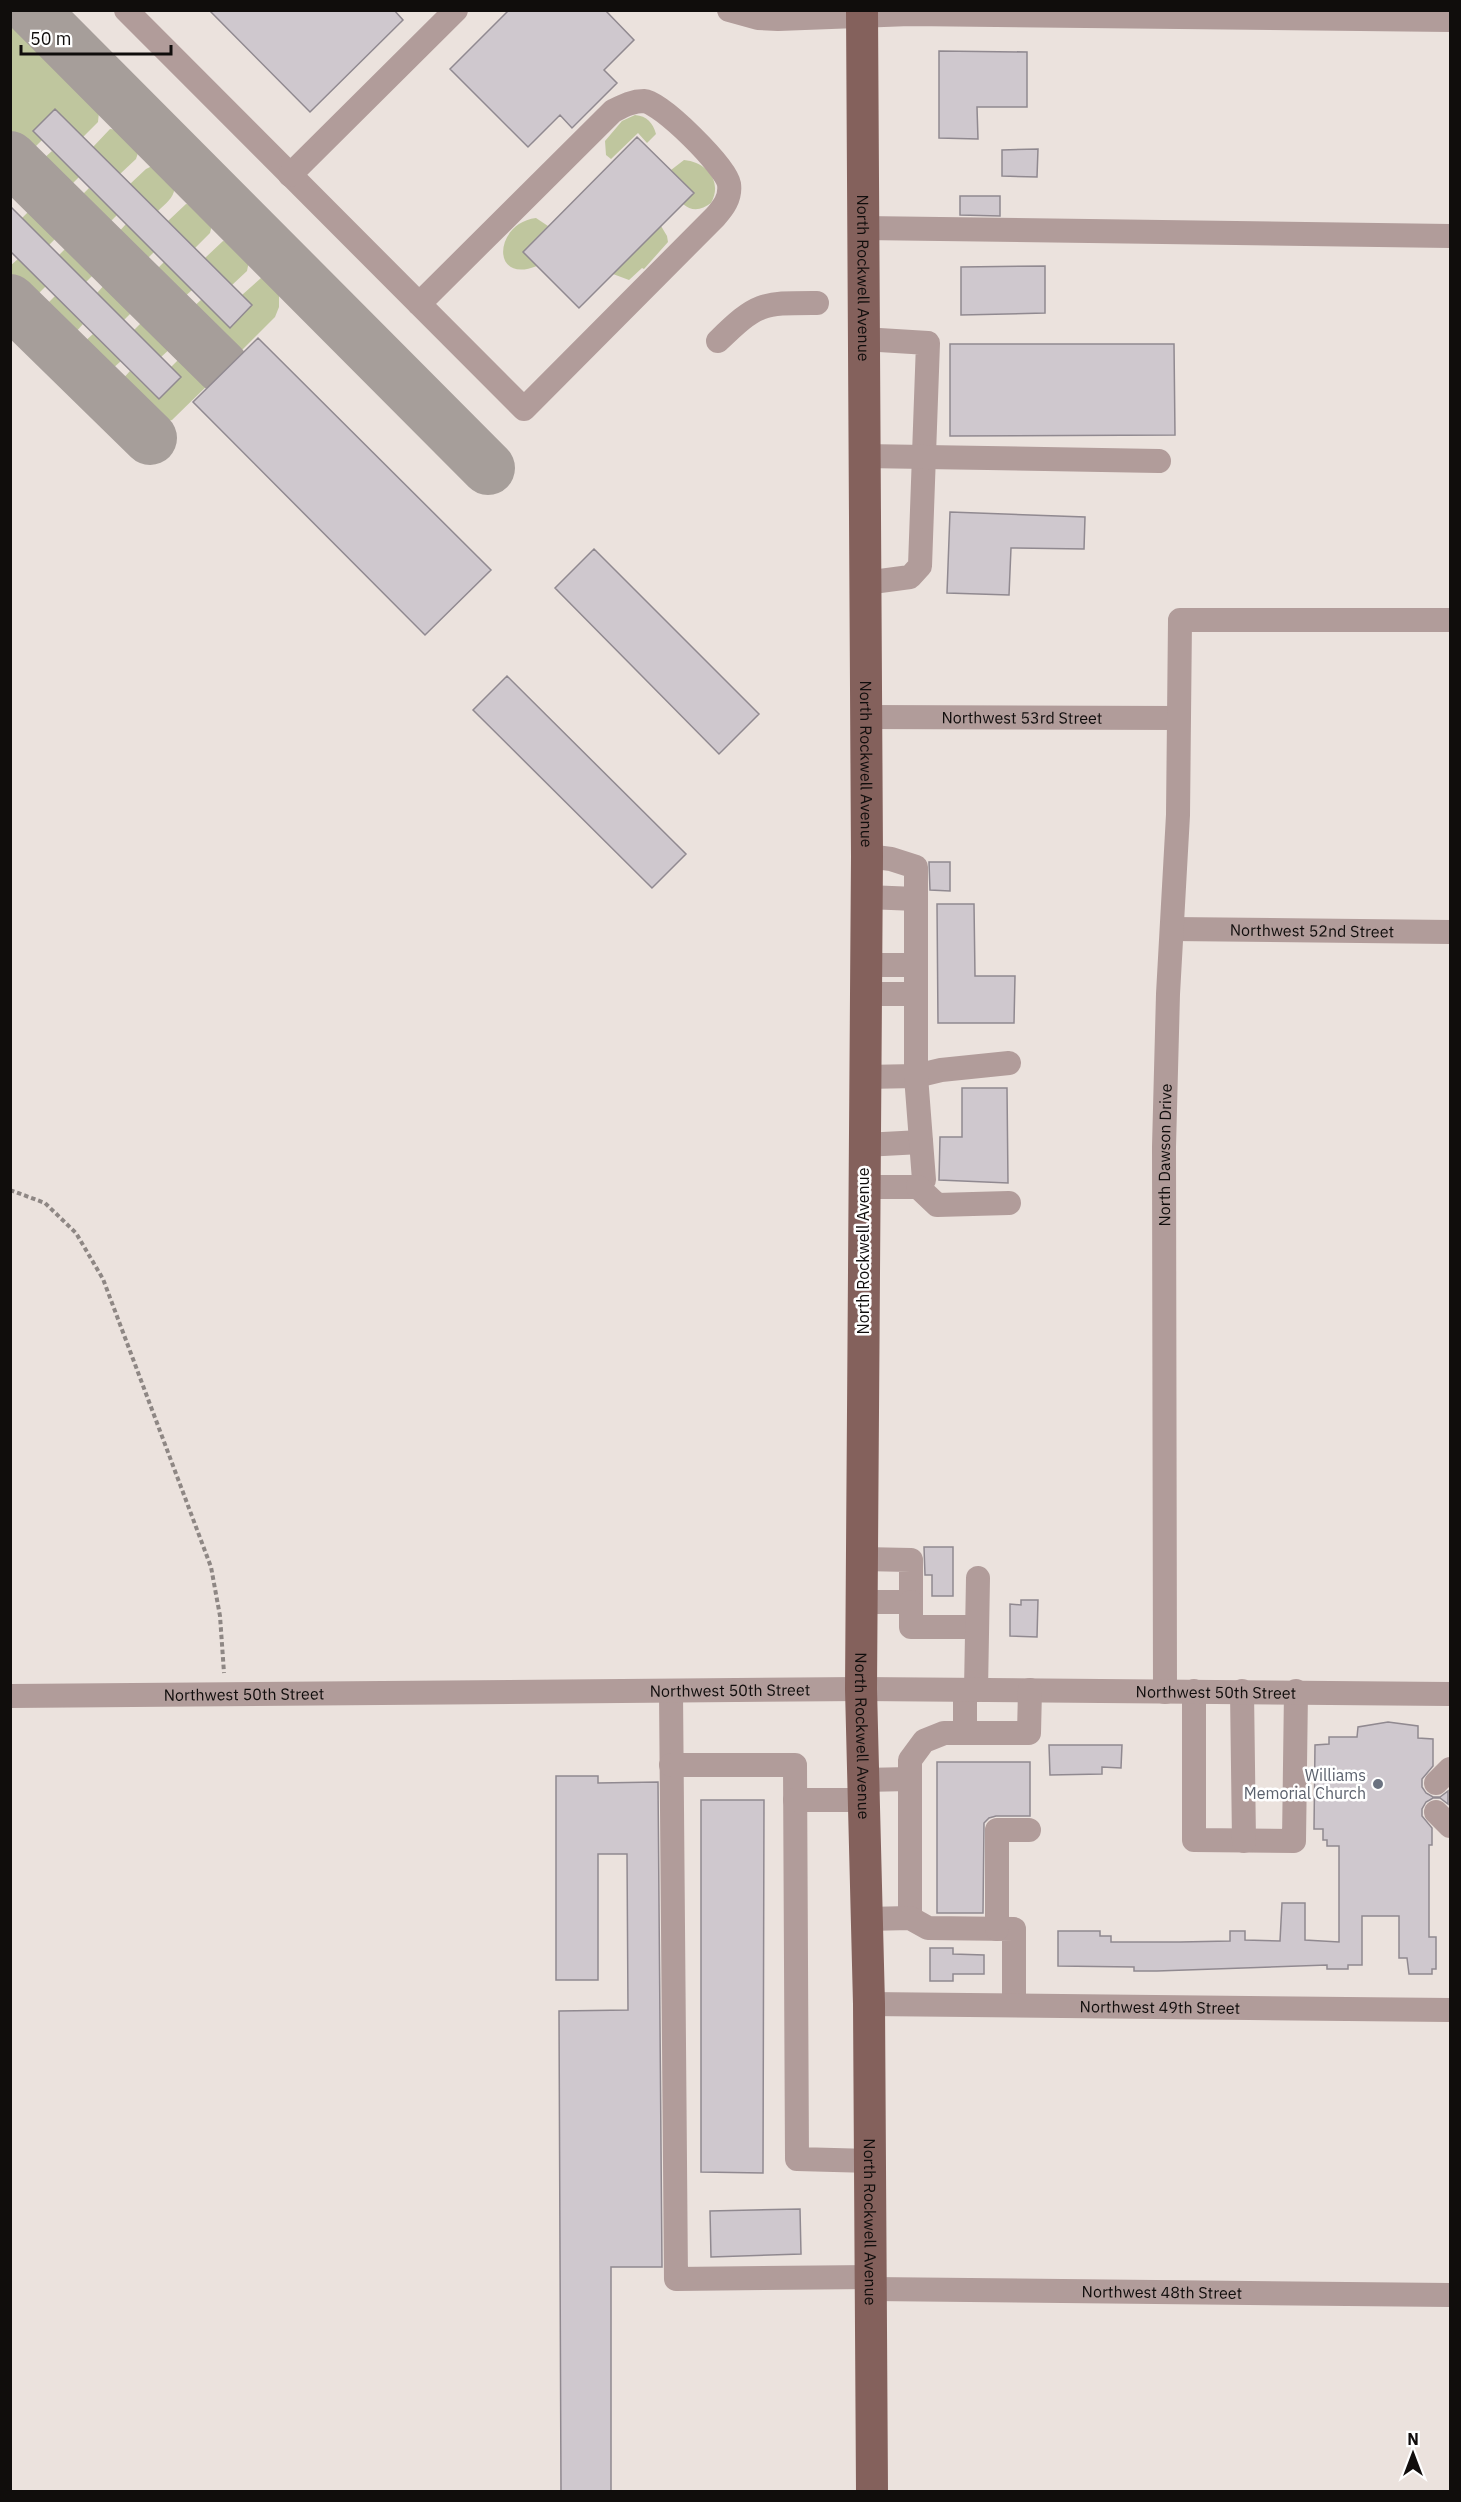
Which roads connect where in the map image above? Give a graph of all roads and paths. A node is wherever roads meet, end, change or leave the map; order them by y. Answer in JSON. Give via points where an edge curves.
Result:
{"nodes":[{"id":1,"x":126,"y":10,"type":"edge"},
{"id":2,"x":456,"y":10,"type":"edge"},
{"id":3,"x":729,"y":10,"type":"edge"},
{"id":4,"x":862,"y":13,"type":"edge"},
{"id":5,"x":1006,"y":13,"type":"edge"},
{"id":6,"x":1450,"y":20,"type":"edge"},
{"id":7,"x":290,"y":175,"type":"junction"},
{"id":8,"x":863,"y":228,"type":"junction"},
{"id":9,"x":1450,"y":236,"type":"edge"},
{"id":10,"x":817,"y":303,"type":"dead end"},
{"id":11,"x":419,"y":304,"type":"junction"},
{"id":12,"x":864,"y":339,"type":"junction"},
{"id":13,"x":718,"y":341,"type":"dead end"},
{"id":14,"x":864,"y":456,"type":"junction"},
{"id":15,"x":925,"y":457,"type":"junction"},
{"id":16,"x":1159,"y":460,"type":"dead end"},
{"id":17,"x":865,"y":582,"type":"junction"},
{"id":18,"x":1450,"y":620,"type":"edge"},
{"id":19,"x":866,"y":717,"type":"junction"},
{"id":20,"x":1178,"y":718,"type":"junction"},
{"id":21,"x":867,"y":856,"type":"junction"},
{"id":22,"x":867,"y":897,"type":"junction"},
{"id":23,"x":916,"y":899,"type":"junction"},
{"id":24,"x":1172,"y":929,"type":"junction"},
{"id":25,"x":1450,"y":932,"type":"edge"},
{"id":26,"x":916,"y":965,"type":"junction"},
{"id":27,"x":866,"y":979,"type":"junction"},
{"id":28,"x":916,"y":994,"type":"junction"},
{"id":29,"x":1009,"y":1063,"type":"dead end"},
{"id":30,"x":916,"y":1076,"type":"junction"},
{"id":31,"x":865,"y":1077,"type":"junction"},
{"id":32,"x":921,"y":1143,"type":"junction"},
{"id":33,"x":864,"y":1145,"type":"junction"},
{"id":34,"x":864,"y":1187,"type":"junction"},
{"id":35,"x":918,"y":1187,"type":"junction"},
{"id":36,"x":10,"y":1190,"type":"edge"},
{"id":37,"x":1009,"y":1203,"type":"dead end"},
{"id":38,"x":862,"y":1559,"type":"junction"},
{"id":39,"x":978,"y":1578,"type":"dead end"},
{"id":40,"x":861,"y":1602,"type":"junction"},
{"id":41,"x":911,"y":1602,"type":"junction"},
{"id":42,"x":977,"y":1627,"type":"junction"},
{"id":43,"x":861,"y":1689,"type":"junction"},
{"id":44,"x":970,"y":1690,"type":"junction"},
{"id":45,"x":1030,"y":1690,"type":"junction"},
{"id":46,"x":1194,"y":1691,"type":"junction"},
{"id":47,"x":1242,"y":1691,"type":"junction"},
{"id":48,"x":1296,"y":1691,"type":"junction"},
{"id":49,"x":671,"y":1692,"type":"junction"},
{"id":50,"x":1165,"y":1692,"type":"junction"},
{"id":51,"x":1450,"y":1694,"type":"edge"},
{"id":52,"x":225,"y":1695,"type":"junction"},
{"id":53,"x":10,"y":1696,"type":"edge"},
{"id":54,"x":965,"y":1733,"type":"junction"},
{"id":55,"x":671,"y":1765,"type":"junction"},
{"id":56,"x":910,"y":1779,"type":"junction"},
{"id":57,"x":864,"y":1790,"type":"junction"},
{"id":58,"x":795,"y":1800,"type":"junction"},
{"id":59,"x":1029,"y":1830,"type":"dead end"},
{"id":60,"x":1244,"y":1841,"type":"junction"},
{"id":61,"x":910,"y":1918,"type":"junction"},
{"id":62,"x":867,"y":1919,"type":"junction"},
{"id":63,"x":997,"y":1929,"type":"junction"},
{"id":64,"x":869,"y":2004,"type":"junction"},
{"id":65,"x":1014,"y":2006,"type":"junction"},
{"id":66,"x":1450,"y":2010,"type":"edge"},
{"id":67,"x":871,"y":2161,"type":"junction"},
{"id":68,"x":872,"y":2283,"type":"junction"},
{"id":69,"x":1450,"y":2295,"type":"edge"},
{"id":70,"x":872,"y":2492,"type":"edge"}],
"edges":[{"from":1,"to":7,"type":"street"},
{"from":2,"to":7,"type":"street"},
{"from":3,"to":4,"type":"street","via":[[758,18]]},
{"from":4,"to":5,"type":"street"},
{"from":4,"to":8,"type":"main road","name":"North Rockwell Avenue"},
{"from":5,"to":6,"type":"street"},
{"from":7,"to":11,"type":"street"},
{"from":8,"to":9,"type":"street"},
{"from":8,"to":12,"type":"main road","name":"North Rockwell Avenue"},
{"from":10,"to":13,"type":"street","via":[[782,303],[753,310]]},
{"from":11,"to":11,"type":"street","via":[[524,409],[715,217],[727,202],[729,185],[722,170],[663,110],[645,101],[628,103],[613,111]]},
{"from":12,"to":14,"type":"main road","name":"North Rockwell Avenue"},
{"from":12,"to":15,"type":"street","via":[[928,343]]},
{"from":14,"to":15,"type":"street"},
{"from":14,"to":17,"type":"main road","name":"North Rockwell Avenue"},
{"from":15,"to":16,"type":"street"},
{"from":15,"to":17,"type":"street","via":[[920,566],[910,577]]},
{"from":17,"to":19,"type":"main road","name":"North Rockwell Avenue"},
{"from":18,"to":20,"type":"street","name":"North Dawson Drive","via":[[1180,620]]},
{"from":19,"to":20,"type":"street","name":"Northwest 53rd Street"},
{"from":19,"to":21,"type":"main road","name":"North Rockwell Avenue"},
{"from":20,"to":24,"type":"street","name":"North Dawson Drive"},
{"from":21,"to":22,"type":"main road","name":"North Rockwell Avenue"},
{"from":21,"to":23,"type":"street","via":[[916,867]]},
{"from":22,"to":23,"type":"street"},
{"from":22,"to":27,"type":"main road","name":"North Rockwell Avenue"},
{"from":23,"to":26,"type":"street"},
{"from":24,"to":25,"type":"street","name":"Northwest 52nd Street"},
{"from":24,"to":50,"type":"street","name":"North Dawson Drive","via":[[1164,1148]]},
{"from":26,"to":27,"type":"street"},
{"from":26,"to":28,"type":"street"},
{"from":27,"to":28,"type":"street"},
{"from":27,"to":31,"type":"main road","name":"North Rockwell Avenue"},
{"from":28,"to":30,"type":"street"},
{"from":29,"to":30,"type":"street"},
{"from":30,"to":31,"type":"street"},
{"from":30,"to":32,"type":"street"},
{"from":31,"to":33,"type":"main road","name":"North Rockwell Avenue"},
{"from":32,"to":33,"type":"street"},
{"from":32,"to":35,"type":"street","via":[[924,1180]]},
{"from":33,"to":34,"type":"main road","name":"North Rockwell Avenue"},
{"from":34,"to":35,"type":"street"},
{"from":34,"to":38,"type":"main road","name":"North Rockwell Avenue"},
{"from":35,"to":37,"type":"street","via":[[938,1205]]},
{"from":36,"to":52,"type":"path","via":[[45,1203],[61,1218],[76,1233],[103,1279],[211,1567],[220,1616]]},
{"from":38,"to":40,"type":"main road","name":"North Rockwell Avenue"},
{"from":38,"to":41,"type":"street","via":[[911,1560]]},
{"from":39,"to":42,"type":"street"},
{"from":40,"to":41,"type":"street"},
{"from":40,"to":43,"type":"main road","name":"North Rockwell Avenue"},
{"from":41,"to":42,"type":"street","via":[[911,1627]]},
{"from":42,"to":44,"type":"street"},
{"from":43,"to":44,"type":"street","name":"Northwest 50th Street"},
{"from":43,"to":49,"type":"street","name":"Northwest 50th Street"},
{"from":43,"to":57,"type":"main road","name":"North Rockwell Avenue"},
{"from":44,"to":45,"type":"street","name":"Northwest 50th Street"},
{"from":44,"to":54,"type":"street"},
{"from":45,"to":50,"type":"street","name":"Northwest 50th Street"},
{"from":45,"to":54,"type":"street","via":[[1029,1733]]},
{"from":46,"to":47,"type":"street","name":"Northwest 50th Street"},
{"from":46,"to":50,"type":"street","name":"Northwest 50th Street"},
{"from":46,"to":60,"type":"street","via":[[1194,1840]]},
{"from":47,"to":48,"type":"street","name":"Northwest 50th Street"},
{"from":47,"to":60,"type":"street"},
{"from":48,"to":51,"type":"street","name":"Northwest 50th Street"},
{"from":48,"to":60,"type":"street","via":[[1294,1841]]},
{"from":49,"to":52,"type":"street","name":"Northwest 50th Street"},
{"from":49,"to":55,"type":"street"},
{"from":52,"to":53,"type":"street","name":"Northwest 50th Street"},
{"from":54,"to":56,"type":"street","via":[[944,1733],[924,1741],[910,1760]]},
{"from":55,"to":58,"type":"street","via":[[795,1765]]},
{"from":55,"to":68,"type":"street","name":"Northwest 48th Street","via":[[676,2279]]},
{"from":56,"to":57,"type":"street"},
{"from":56,"to":61,"type":"street"},
{"from":57,"to":58,"type":"street"},
{"from":57,"to":62,"type":"main road","name":"North Rockwell Avenue"},
{"from":58,"to":67,"type":"street","via":[[796,2159]]},
{"from":59,"to":63,"type":"street","via":[[997,1830]]},
{"from":61,"to":62,"type":"street"},
{"from":61,"to":63,"type":"street","via":[[928,1928]]},
{"from":62,"to":64,"type":"main road","name":"North Rockwell Avenue"},
{"from":63,"to":65,"type":"street","via":[[1014,1929]]},
{"from":64,"to":65,"type":"street","name":"Northwest 49th Street"},
{"from":64,"to":67,"type":"main road","name":"North Rockwell Avenue"},
{"from":65,"to":66,"type":"street","name":"Northwest 49th Street"},
{"from":67,"to":68,"type":"main road","name":"North Rockwell Avenue"},
{"from":68,"to":69,"type":"street","name":"Northwest 48th Street"},
{"from":68,"to":70,"type":"main road","name":"North Rockwell Avenue"}]}
